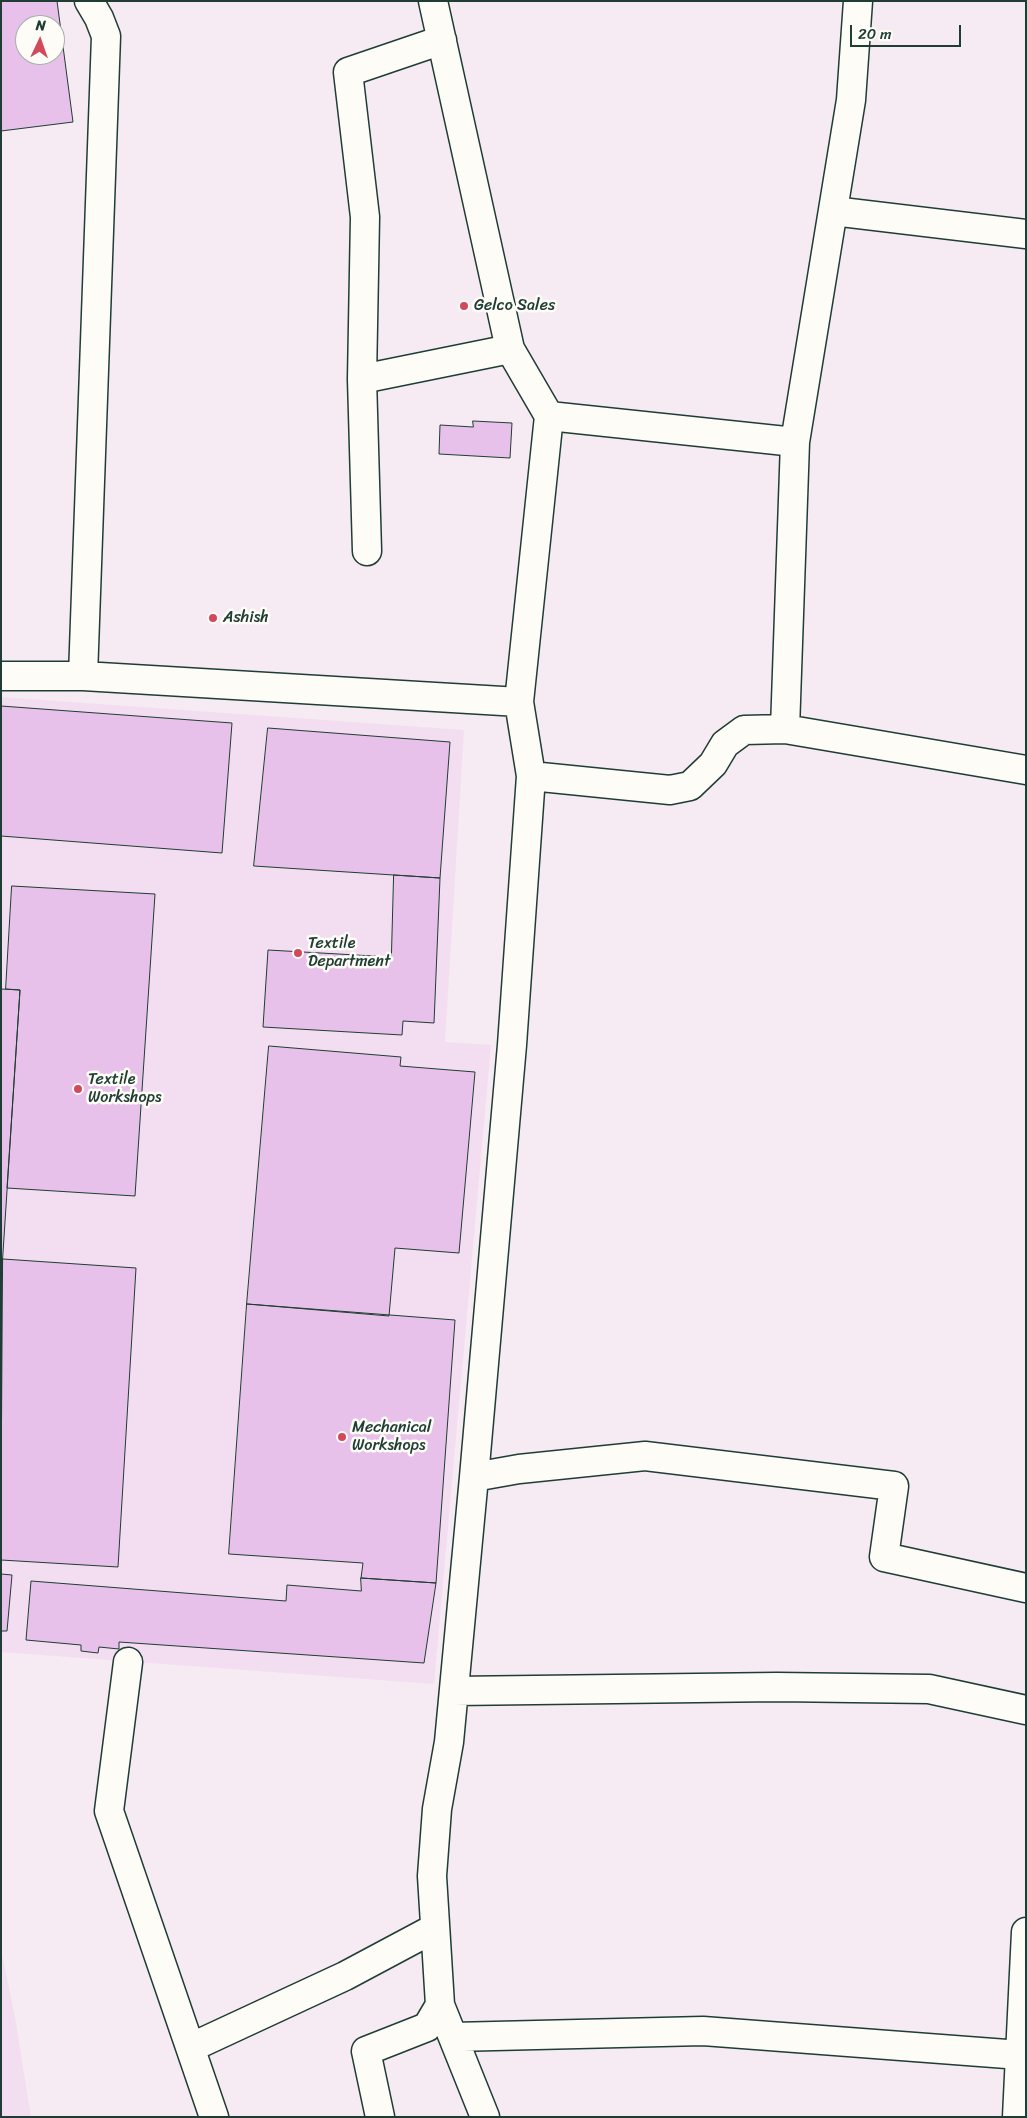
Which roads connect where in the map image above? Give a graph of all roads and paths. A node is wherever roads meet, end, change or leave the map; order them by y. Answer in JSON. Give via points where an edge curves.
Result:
{"nodes":[{"id":1,"x":89,"y":1,"type":"edge"},
{"id":2,"x":434,"y":1,"type":"edge"},
{"id":3,"x":858,"y":1,"type":"edge"},
{"id":4,"x":442,"y":40,"type":"junction"},
{"id":5,"x":833,"y":211,"type":"junction"},
{"id":6,"x":1026,"y":234,"type":"edge"},
{"id":7,"x":510,"y":350,"type":"junction"},
{"id":8,"x":362,"y":378,"type":"junction"},
{"id":9,"x":549,"y":416,"type":"junction"},
{"id":10,"x":795,"y":442,"type":"junction"},
{"id":11,"x":367,"y":551,"type":"dead end"},
{"id":12,"x":1,"y":676,"type":"edge"},
{"id":13,"x":83,"y":676,"type":"junction"},
{"id":14,"x":519,"y":702,"type":"junction"},
{"id":15,"x":785,"y":729,"type":"junction"},
{"id":16,"x":1026,"y":770,"type":"edge"},
{"id":17,"x":531,"y":776,"type":"junction"},
{"id":18,"x":474,"y":1477,"type":"junction"},
{"id":19,"x":1026,"y":1588,"type":"edge"},
{"id":20,"x":128,"y":1662,"type":"dead end"},
{"id":21,"x":454,"y":1691,"type":"junction"},
{"id":22,"x":1026,"y":1710,"type":"edge"},
{"id":23,"x":435,"y":1928,"type":"junction"},
{"id":24,"x":1026,"y":1932,"type":"edge"},
{"id":25,"x":440,"y":2005,"type":"junction"},
{"id":26,"x":454,"y":2037,"type":"junction"},
{"id":27,"x":192,"y":2047,"type":"junction"},
{"id":28,"x":1020,"y":2055,"type":"junction"},
{"id":29,"x":214,"y":2117,"type":"edge"},
{"id":30,"x":380,"y":2117,"type":"edge"},
{"id":31,"x":485,"y":2117,"type":"edge"},
{"id":32,"x":1017,"y":2117,"type":"edge"}],
"edges":[{"from":1,"to":13,"type":"street","via":[[106,36]]},
{"from":2,"to":4,"type":"street"},
{"from":3,"to":5,"type":"street","via":[[851,100]]},
{"from":4,"to":7,"type":"street"},
{"from":4,"to":8,"type":"street","via":[[348,72],[365,217]]},
{"from":5,"to":6,"type":"street"},
{"from":5,"to":10,"type":"street"},
{"from":7,"to":8,"type":"street"},
{"from":7,"to":9,"type":"street"},
{"from":8,"to":11,"type":"street"},
{"from":9,"to":10,"type":"street"},
{"from":9,"to":14,"type":"street"},
{"from":10,"to":15,"type":"street"},
{"from":12,"to":13,"type":"street"},
{"from":13,"to":14,"type":"street"},
{"from":14,"to":17,"type":"street"},
{"from":15,"to":16,"type":"street"},
{"from":15,"to":17,"type":"street","via":[[744,730],[726,744],[713,764],[690,786],[670,790]]},
{"from":17,"to":18,"type":"street","via":[[512,1045]]},
{"from":18,"to":19,"type":"street","via":[[645,1456],[894,1486],[884,1556]]},
{"from":18,"to":21,"type":"street"},
{"from":20,"to":27,"type":"street","via":[[109,1811]]},
{"from":21,"to":22,"type":"street","via":[[777,1687],[929,1689]]},
{"from":21,"to":23,"type":"street","via":[[432,1867]]},
{"from":23,"to":25,"type":"street"},
{"from":23,"to":27,"type":"street","via":[[345,1976]]},
{"from":24,"to":28,"type":"street"},
{"from":25,"to":26,"type":"street"},
{"from":25,"to":30,"type":"street","via":[[427,2027],[366,2051]]},
{"from":26,"to":28,"type":"street","via":[[703,2031]]},
{"from":26,"to":31,"type":"street"},
{"from":27,"to":29,"type":"street"},
{"from":28,"to":32,"type":"street"}]}
